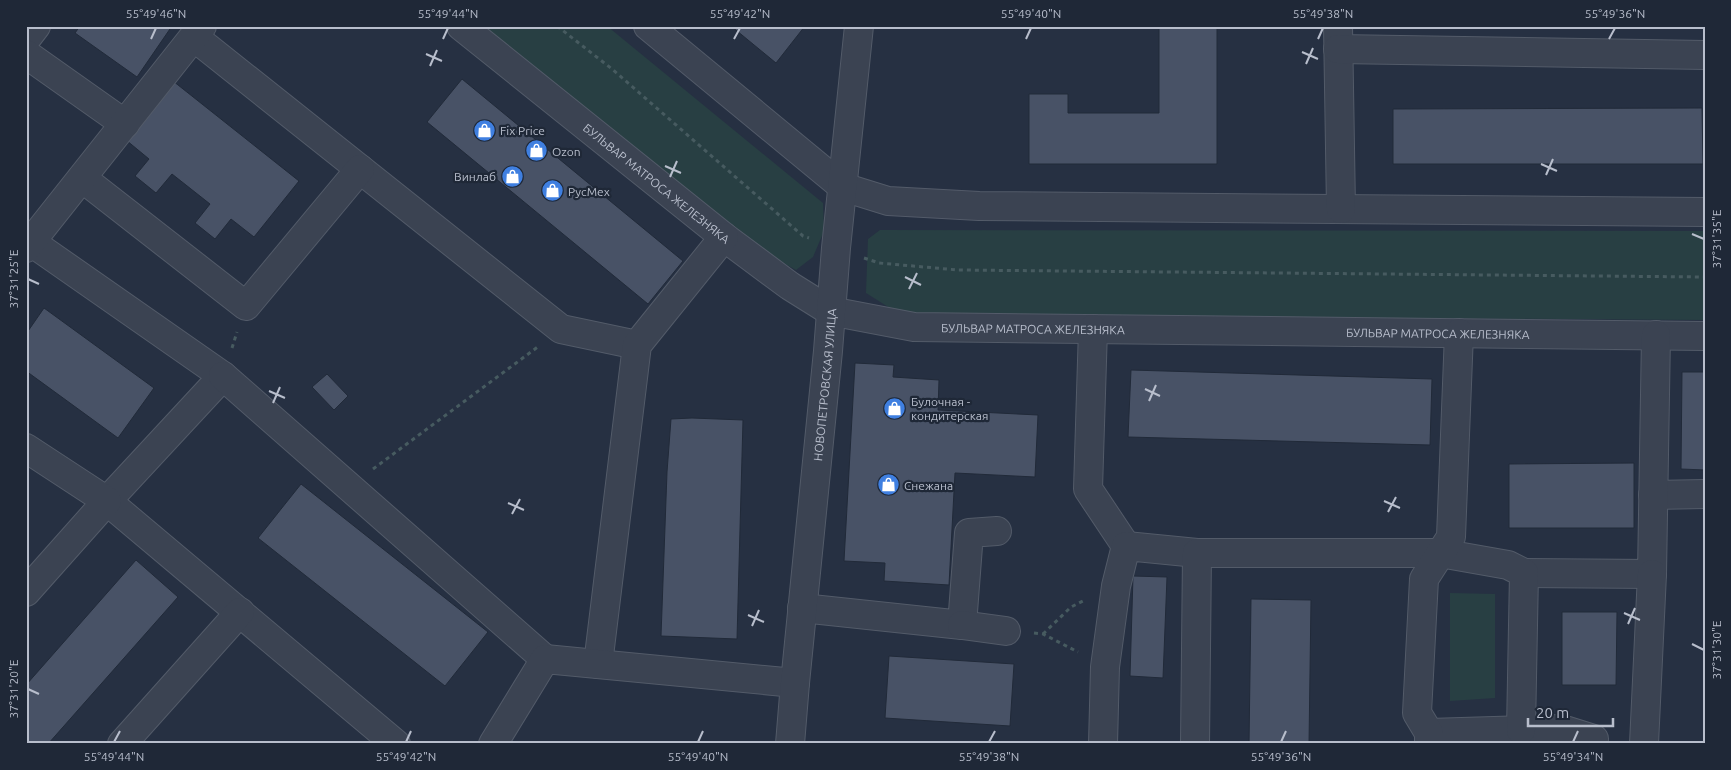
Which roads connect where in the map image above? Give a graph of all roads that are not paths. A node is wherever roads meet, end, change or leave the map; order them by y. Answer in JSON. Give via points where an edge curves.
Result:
{"nodes":[{"id":1,"x":36,"y":26,"type":"edge"},
{"id":2,"x":461,"y":26,"type":"edge"},
{"id":3,"x":648,"y":26,"type":"edge"},
{"id":4,"x":859,"y":26,"type":"edge"},
{"id":5,"x":198,"y":32,"type":"edge"},
{"id":6,"x":26,"y":38,"type":"edge"},
{"id":7,"x":1338,"y":38,"type":"edge"},
{"id":8,"x":26,"y":54,"type":"edge"},
{"id":9,"x":1705,"y":56,"type":"edge"},
{"id":10,"x":125,"y":124,"type":"junction"},
{"id":11,"x":360,"y":169,"type":"junction"},
{"id":12,"x":82,"y":178,"type":"junction"},
{"id":13,"x":843,"y":187,"type":"junction"},
{"id":14,"x":1341,"y":209,"type":"junction"},
{"id":15,"x":1705,"y":212,"type":"edge"},
{"id":16,"x":724,"y":237,"type":"junction"},
{"id":17,"x":29,"y":245,"type":"edge"},
{"id":18,"x":830,"y":312,"type":"junction"},
{"id":19,"x":1093,"y":328,"type":"junction"},
{"id":20,"x":1459,"y":333,"type":"junction"},
{"id":21,"x":1656,"y":335,"type":"junction"},
{"id":22,"x":1705,"y":336,"type":"edge"},
{"id":23,"x":637,"y":345,"type":"junction"},
{"id":24,"x":223,"y":376,"type":"junction"},
{"id":25,"x":26,"y":448,"type":"edge"},
{"id":26,"x":1705,"y":494,"type":"edge"},
{"id":27,"x":1653,"y":495,"type":"junction"},
{"id":28,"x":107,"y":501,"type":"junction"},
{"id":29,"x":998,"y":531,"type":"dead end"},
{"id":30,"x":1126,"y":546,"type":"junction"},
{"id":31,"x":1197,"y":553,"type":"junction"},
{"id":32,"x":1440,"y":553,"type":"junction"},
{"id":33,"x":1524,"y":573,"type":"junction"},
{"id":34,"x":1652,"y":574,"type":"junction"},
{"id":35,"x":26,"y":592,"type":"edge"},
{"id":36,"x":802,"y":608,"type":"junction"},
{"id":37,"x":240,"y":612,"type":"junction"},
{"id":38,"x":962,"y":625,"type":"junction"},
{"id":39,"x":1006,"y":631,"type":"road end"},
{"id":40,"x":545,"y":659,"type":"junction"},
{"id":41,"x":598,"y":664,"type":"junction"},
{"id":42,"x":795,"y":683,"type":"junction"},
{"id":43,"x":1522,"y":730,"type":"junction"},
{"id":44,"x":1429,"y":738,"type":"edge"},
{"id":45,"x":122,"y":744,"type":"edge"},
{"id":46,"x":396,"y":744,"type":"edge"},
{"id":47,"x":493,"y":744,"type":"edge"},
{"id":48,"x":790,"y":744,"type":"edge"},
{"id":49,"x":1103,"y":744,"type":"edge"},
{"id":50,"x":1195,"y":744,"type":"edge"},
{"id":51,"x":1594,"y":744,"type":"edge"},
{"id":52,"x":1644,"y":744,"type":"edge"}],
"edges":[{"from":1,"to":6,"type":"street"},
{"from":2,"to":16,"type":"street","name":"БУЛЬВАР МАТРОСА ЖЕЛЕЗНЯКА"},
{"from":3,"to":13,"type":"street"},
{"from":4,"to":13,"type":"street","name":"НОВОПЕТРОВСКАЯ УЛИЦА"},
{"from":5,"to":10,"type":"street"},
{"from":5,"to":11,"type":"street"},
{"from":7,"to":9,"type":"street"},
{"from":7,"to":14,"type":"street"},
{"from":8,"to":10,"type":"street"},
{"from":10,"to":12,"type":"street"},
{"from":11,"to":12,"type":"street","via":[[246,306]]},
{"from":11,"to":23,"type":"street","via":[[561,330]]},
{"from":12,"to":17,"type":"street"},
{"from":13,"to":14,"type":"street","via":[[888,201],[979,206]]},
{"from":13,"to":18,"type":"street","name":"НОВОПЕТРОВСКАЯ УЛИЦА"},
{"from":14,"to":15,"type":"street"},
{"from":16,"to":18,"type":"street","name":"БУЛЬВАР МАТРОСА ЖЕЛЕЗНЯКА"},
{"from":16,"to":23,"type":"street"},
{"from":17,"to":24,"type":"street"},
{"from":18,"to":19,"type":"street","name":"БУЛЬВАР МАТРОСА ЖЕЛЕЗНЯКА","via":[[914,327]]},
{"from":18,"to":36,"type":"street","name":"НОВОПЕТРОВСКАЯ УЛИЦА"},
{"from":19,"to":20,"type":"street","name":"БУЛЬВАР МАТРОСА ЖЕЛЕЗНЯКА"},
{"from":19,"to":30,"type":"street","via":[[1088,489]]},
{"from":20,"to":21,"type":"street","name":"БУЛЬВАР МАТРОСА ЖЕЛЕЗНЯКА"},
{"from":20,"to":32,"type":"street","via":[[1451,537]]},
{"from":21,"to":22,"type":"street","name":"БУЛЬВАР МАТРОСА ЖЕЛЕЗНЯКА"},
{"from":21,"to":27,"type":"street"},
{"from":23,"to":41,"type":"street"},
{"from":24,"to":28,"type":"street"},
{"from":24,"to":40,"type":"street"},
{"from":25,"to":28,"type":"street"},
{"from":26,"to":27,"type":"street"},
{"from":27,"to":34,"type":"street"},
{"from":28,"to":35,"type":"street"},
{"from":28,"to":37,"type":"street"},
{"from":29,"to":38,"type":"street","via":[[969,533]]},
{"from":30,"to":31,"type":"street"},
{"from":30,"to":49,"type":"street","via":[[1116,586],[1105,667]]},
{"from":31,"to":32,"type":"street"},
{"from":31,"to":50,"type":"street"},
{"from":32,"to":33,"type":"street","via":[[1508,565]]},
{"from":32,"to":44,"type":"street","via":[[1424,579],[1417,713]]},
{"from":33,"to":34,"type":"street"},
{"from":33,"to":43,"type":"street"},
{"from":34,"to":52,"type":"street"},
{"from":36,"to":38,"type":"street"},
{"from":36,"to":42,"type":"street","name":"НОВОПЕТРОВСКАЯ УЛИЦА"},
{"from":37,"to":45,"type":"street"},
{"from":37,"to":46,"type":"street"},
{"from":38,"to":39,"type":"street"},
{"from":40,"to":41,"type":"street"},
{"from":40,"to":47,"type":"street"},
{"from":41,"to":42,"type":"street"},
{"from":42,"to":48,"type":"street","name":"НОВОПЕТРОВСКАЯ УЛИЦА"},
{"from":43,"to":44,"type":"street"},
{"from":43,"to":51,"type":"street","via":[[1562,729],[1594,739]]}]}
